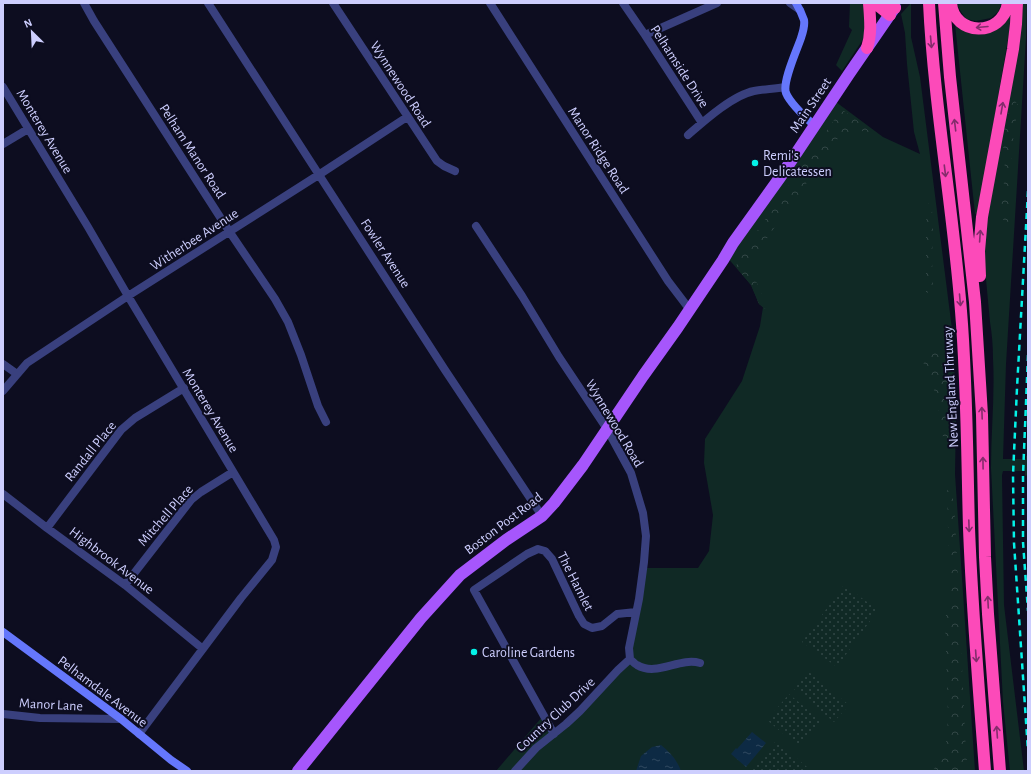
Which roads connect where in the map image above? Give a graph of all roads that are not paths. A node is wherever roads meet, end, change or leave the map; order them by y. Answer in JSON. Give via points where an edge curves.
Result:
{"nodes":[{"id":1,"x":84,"y":3,"type":"edge"},
{"id":2,"x":208,"y":3,"type":"edge"},
{"id":3,"x":333,"y":3,"type":"edge"},
{"id":4,"x":490,"y":3,"type":"edge"},
{"id":5,"x":623,"y":3,"type":"edge"},
{"id":6,"x":717,"y":3,"type":"edge"},
{"id":7,"x":790,"y":3,"type":"edge"},
{"id":8,"x":869,"y":3,"type":"edge"},
{"id":9,"x":875,"y":3,"type":"edge"},
{"id":10,"x":929,"y":3,"type":"edge"},
{"id":11,"x":944,"y":3,"type":"edge"},
{"id":12,"x":951,"y":3,"type":"edge"},
{"id":13,"x":1008,"y":3,"type":"edge"},
{"id":14,"x":1017,"y":3,"type":"edge"},
{"id":15,"x":798,"y":7,"type":"edge"},
{"id":16,"x":893,"y":7,"type":"edge"},
{"id":17,"x":645,"y":36,"type":"junction"},
{"id":18,"x":867,"y":48,"type":"junction"},
{"id":19,"x":3,"y":87,"type":"edge"},
{"id":20,"x":785,"y":87,"type":"junction"},
{"id":21,"x":407,"y":117,"type":"junction"},
{"id":22,"x":702,"y":123,"type":"junction"},
{"id":23,"x":815,"y":126,"type":"junction"},
{"id":24,"x":28,"y":129,"type":"junction"},
{"id":25,"x":688,"y":136,"type":"dead end"},
{"id":26,"x":3,"y":144,"type":"edge"},
{"id":27,"x":455,"y":171,"type":"dead end"},
{"id":28,"x":320,"y":174,"type":"junction"},
{"id":29,"x":476,"y":226,"type":"dead end"},
{"id":30,"x":229,"y":232,"type":"junction"},
{"id":31,"x":734,"y":243,"type":"joint"},
{"id":32,"x":128,"y":296,"type":"junction"},
{"id":33,"x":691,"y":306,"type":"junction"},
{"id":34,"x":3,"y":364,"type":"edge"},
{"id":35,"x":17,"y":374,"type":"junction"},
{"id":36,"x":981,"y":387,"type":"junction"},
{"id":37,"x":184,"y":388,"type":"junction"},
{"id":38,"x":3,"y":391,"type":"edge"},
{"id":39,"x":326,"y":422,"type":"dead end"},
{"id":40,"x":607,"y":430,"type":"junction"},
{"id":41,"x":233,"y":472,"type":"junction"},
{"id":42,"x":3,"y":494,"type":"edge"},
{"id":43,"x":542,"y":516,"type":"junction"},
{"id":44,"x":47,"y":528,"type":"junction"},
{"id":45,"x":125,"y":585,"type":"junction"},
{"id":46,"x":636,"y":612,"type":"junction"},
{"id":47,"x":3,"y":632,"type":"edge"},
{"id":48,"x":203,"y":649,"type":"junction"},
{"id":49,"x":630,"y":659,"type":"junction"},
{"id":50,"x":700,"y":663,"type":"dead end"},
{"id":51,"x":3,"y":714,"type":"edge"},
{"id":52,"x":121,"y":719,"type":"junction"},
{"id":53,"x":139,"y":734,"type":"junction"},
{"id":54,"x":554,"y":734,"type":"junction"},
{"id":55,"x":187,"y":771,"type":"edge"},
{"id":56,"x":298,"y":771,"type":"edge"},
{"id":57,"x":515,"y":771,"type":"edge"},
{"id":58,"x":985,"y":771,"type":"edge"},
{"id":59,"x":1000,"y":771,"type":"edge"}],
"edges":[{"from":1,"to":30,"type":"street","name":"Pelham Manor Road"},
{"from":2,"to":28,"type":"street","name":"Fowler Avenue"},
{"from":3,"to":21,"type":"street","name":"Wynnewood Road"},
{"from":4,"to":33,"type":"street","name":"Manor Ridge Road","via":[[668,281],[687,306]]},
{"from":5,"to":17,"type":"street","name":"Pelhamside Drive"},
{"from":6,"to":17,"type":"street"},
{"from":7,"to":15,"type":"street"},
{"from":8,"to":18,"type":"highway","via":[[871,32]]},
{"from":9,"to":16,"type":"highway"},
{"from":10,"to":58,"type":"highway","name":"New England Thruway","one_way":true,"via":[[935,84],[961,312],[972,596]]},
{"from":36,"to":11,"type":"highway","name":"New England Thruway","one_way":true,"via":[[973,281],[950,84]]},
{"from":13,"to":12,"type":"highway","one_way":true,"via":[[1006,12],[997,23],[981,28],[963,24],[955,16]]},
{"from":36,"to":14,"type":"highway","one_way":true,"via":[[981,229],[1013,49]]},
{"from":15,"to":20,"type":"street","via":[[804,21],[803,31]]},
{"from":16,"to":18,"type":"main road","name":"Main Street"},
{"from":17,"to":22,"type":"street","name":"Pelhamside Drive"},
{"from":18,"to":23,"type":"main road","name":"Main Street"},
{"from":19,"to":24,"type":"street","name":"Monterey Avenue"},
{"from":20,"to":22,"type":"street","via":[[742,95]]},
{"from":20,"to":23,"type":"street","via":[[789,98]]},
{"from":21,"to":27,"type":"street","name":"Wynnewood Road","via":[[437,161]]},
{"from":21,"to":28,"type":"street","name":"Witherbee Avenue"},
{"from":22,"to":25,"type":"street"},
{"from":23,"to":31,"type":"main road","name":"Main Street"},
{"from":24,"to":26,"type":"street"},
{"from":24,"to":32,"type":"street","name":"Monterey Avenue"},
{"from":28,"to":30,"type":"street","name":"Witherbee Avenue"},
{"from":28,"to":43,"type":"street","name":"Fowler Avenue"},
{"from":29,"to":40,"type":"street","name":"Wynnewood Road"},
{"from":30,"to":32,"type":"street","name":"Witherbee Avenue"},
{"from":30,"to":39,"type":"street","name":"Pelham Manor Road","via":[[275,298],[288,322]]},
{"from":31,"to":33,"type":"main road","name":"Boston Post Road"},
{"from":32,"to":35,"type":"street","name":"Witherbee Avenue","via":[[27,363]]},
{"from":32,"to":37,"type":"street","name":"Monterey Avenue"},
{"from":33,"to":40,"type":"main road","name":"Boston Post Road"},
{"from":34,"to":35,"type":"street"},
{"from":35,"to":38,"type":"street","name":"Witherbee Avenue"},
{"from":59,"to":36,"type":"highway","name":"New England Thruway","one_way":true,"via":[[988,614]]},
{"from":37,"to":41,"type":"street","name":"Monterey Avenue"},
{"from":37,"to":44,"type":"street","name":"Randall Place","via":[[135,418],[121,430]]},
{"from":40,"to":43,"type":"main road","name":"Boston Post Road","via":[[583,466]]},
{"from":40,"to":46,"type":"street","name":"Wynnewood Road","via":[[631,473],[643,514],[646,536]]},
{"from":41,"to":45,"type":"street","name":"Mitchell Place","via":[[192,500]]},
{"from":41,"to":48,"type":"street","name":"Monterey Avenue","via":[[276,547],[272,560]]},
{"from":42,"to":44,"type":"street","name":"Highbrook Avenue"},
{"from":43,"to":56,"type":"main road","name":"Boston Post Road","via":[[460,575],[421,618]]},
{"from":44,"to":45,"type":"street","name":"Highbrook Avenue"},
{"from":45,"to":48,"type":"street","name":"Highbrook Avenue"},
{"from":46,"to":49,"type":"street","name":"Wynnewood Road","via":[[629,648]]},
{"from":46,"to":54,"type":"street","name":"The Hamlet","via":[[617,614],[602,626],[592,628],[584,624],[552,559],[545,551],[538,549],[474,590]]},
{"from":47,"to":52,"type":"street","name":"Pelhamdale Avenue"},
{"from":48,"to":53,"type":"street","name":"Monterey Avenue"},
{"from":49,"to":50,"type":"street","via":[[637,666],[647,669],[688,662]]},
{"from":49,"to":54,"type":"street","name":"Country Club Drive"},
{"from":51,"to":52,"type":"street","name":"Manor Lane","via":[[40,718]]},
{"from":52,"to":53,"type":"street","name":"Pelhamdale Avenue"},
{"from":53,"to":55,"type":"street","name":"Pelhamdale Avenue"},
{"from":54,"to":57,"type":"street","name":"Country Club Drive","via":[[536,748]]}]}
